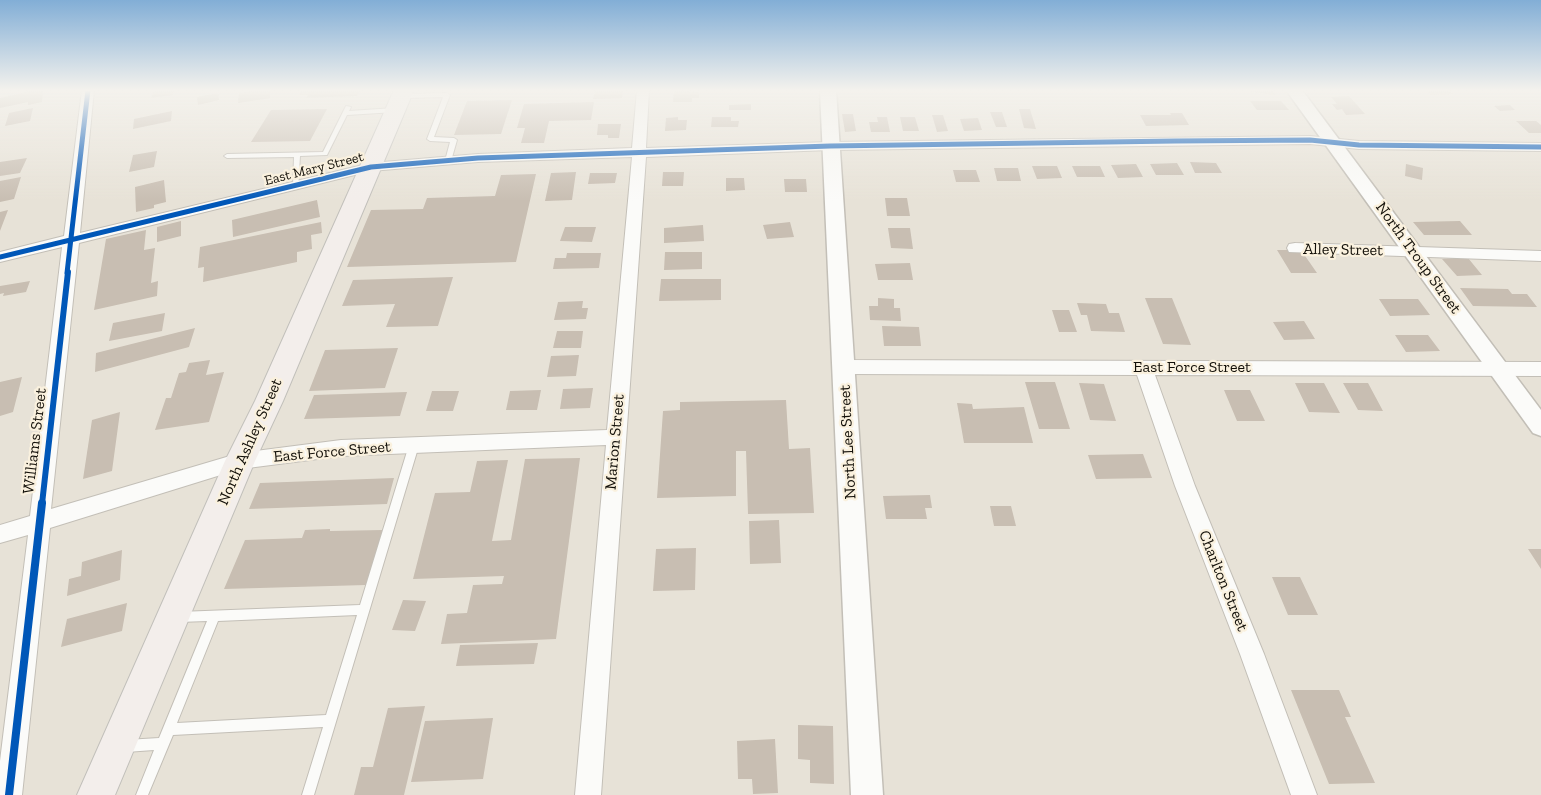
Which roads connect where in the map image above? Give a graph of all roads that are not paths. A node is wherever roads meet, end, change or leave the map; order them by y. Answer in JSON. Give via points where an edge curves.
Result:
{"nodes":[{"id":1,"x":84,"y":127,"type":"edge"},
{"id":2,"x":338,"y":127,"type":"edge"},
{"id":3,"x":388,"y":127,"type":"edge"},
{"id":4,"x":435,"y":127,"type":"edge"},
{"id":5,"x":641,"y":127,"type":"edge"},
{"id":6,"x":829,"y":127,"type":"edge"},
{"id":7,"x":1321,"y":127,"type":"edge"},
{"id":8,"x":1332,"y":142,"type":"junction"},
{"id":9,"x":830,"y":146,"type":"junction"},
{"id":10,"x":1541,"y":148,"type":"edge"},
{"id":11,"x":298,"y":154,"type":"junction"},
{"id":12,"x":639,"y":154,"type":"junction"},
{"id":13,"x":227,"y":156,"type":"dead end"},
{"id":14,"x":448,"y":161,"type":"junction"},
{"id":15,"x":371,"y":167,"type":"junction"},
{"id":16,"x":296,"y":187,"type":"junction"},
{"id":17,"x":70,"y":240,"type":"junction"},
{"id":18,"x":1295,"y":248,"type":"dead end"},
{"id":19,"x":1413,"y":251,"type":"junction"},
{"id":20,"x":1541,"y":256,"type":"edge"},
{"id":21,"x":0,"y":257,"type":"edge"},
{"id":22,"x":844,"y":367,"type":"junction"},
{"id":23,"x":1143,"y":367,"type":"junction"},
{"id":24,"x":1498,"y":368,"type":"junction"},
{"id":25,"x":1541,"y":369,"type":"edge"},
{"id":26,"x":1541,"y":427,"type":"edge"},
{"id":27,"x":616,"y":437,"type":"junction"},
{"id":28,"x":414,"y":446,"type":"junction"},
{"id":29,"x":240,"y":462,"type":"junction"},
{"id":30,"x":39,"y":522,"type":"junction"},
{"id":31,"x":0,"y":534,"type":"edge"},
{"id":32,"x":364,"y":610,"type":"junction"},
{"id":33,"x":214,"y":616,"type":"junction"},
{"id":34,"x":174,"y":618,"type":"junction"},
{"id":35,"x":330,"y":721,"type":"junction"},
{"id":36,"x":169,"y":729,"type":"junction"},
{"id":37,"x":163,"y":744,"type":"junction"},
{"id":38,"x":118,"y":746,"type":"junction"},
{"id":39,"x":9,"y":795,"type":"edge"},
{"id":40,"x":96,"y":795,"type":"edge"},
{"id":41,"x":142,"y":795,"type":"edge"},
{"id":42,"x":308,"y":795,"type":"edge"},
{"id":43,"x":588,"y":795,"type":"edge"},
{"id":44,"x":867,"y":795,"type":"edge"},
{"id":45,"x":1304,"y":795,"type":"edge"}],
"edges":[{"from":1,"to":17,"type":"street","name":"Williams Street"},
{"from":2,"to":11,"type":"lane","via":[[325,154]]},
{"from":3,"to":15,"type":"main road","name":"North Ashley Street"},
{"from":4,"to":14,"type":"lane","via":[[430,138],[454,140]]},
{"from":5,"to":12,"type":"street","name":"Marion Street"},
{"from":6,"to":9,"type":"street","name":"North Lee Street"},
{"from":7,"to":8,"type":"street","name":"North Troup Street"},
{"from":8,"to":9,"type":"street","name":"East Mary Street"},
{"from":8,"to":10,"type":"street","name":"East Mary Street","via":[[1359,146]]},
{"from":8,"to":19,"type":"street","name":"North Troup Street"},
{"from":9,"to":12,"type":"street","name":"East Mary Street"},
{"from":9,"to":22,"type":"street","name":"North Lee Street"},
{"from":11,"to":13,"type":"lane"},
{"from":11,"to":16,"type":"lane"},
{"from":12,"to":14,"type":"street","name":"East Mary Street"},
{"from":12,"to":27,"type":"street","name":"Marion Street"},
{"from":14,"to":15,"type":"street","name":"East Mary Street"},
{"from":15,"to":16,"type":"street","name":"East Mary Street"},
{"from":15,"to":29,"type":"main road","name":"North Ashley Street"},
{"from":16,"to":17,"type":"street","name":"East Mary Street"},
{"from":17,"to":21,"type":"street","name":"East Mary Street"},
{"from":17,"to":30,"type":"street","name":"Williams Street"},
{"from":18,"to":19,"type":"street","name":"Alley Street"},
{"from":19,"to":20,"type":"street","name":"Alley Street"},
{"from":19,"to":24,"type":"street","name":"North Troup Street"},
{"from":22,"to":23,"type":"street","name":"East Force Street"},
{"from":22,"to":44,"type":"street","name":"North Lee Street"},
{"from":23,"to":24,"type":"street","name":"East Force Street"},
{"from":23,"to":45,"type":"street","name":"Charlton Street"},
{"from":24,"to":25,"type":"street","name":"East Force Street"},
{"from":24,"to":26,"type":"street","name":"North Troup Street"},
{"from":27,"to":28,"type":"street","name":"East Force Street"},
{"from":27,"to":43,"type":"street","name":"Marion Street"},
{"from":28,"to":29,"type":"street","name":"East Force Street","via":[[341,448]]},
{"from":28,"to":32,"type":"lane"},
{"from":29,"to":30,"type":"street","name":"East Force Street"},
{"from":29,"to":34,"type":"main road","name":"North Ashley Street"},
{"from":30,"to":31,"type":"street","name":"East Force Street"},
{"from":30,"to":39,"type":"street","name":"Williams Street"},
{"from":32,"to":33,"type":"lane"},
{"from":32,"to":35,"type":"lane"},
{"from":33,"to":34,"type":"lane"},
{"from":33,"to":36,"type":"lane"},
{"from":34,"to":38,"type":"main road","name":"North Ashley Street"},
{"from":35,"to":36,"type":"lane"},
{"from":35,"to":42,"type":"lane"},
{"from":36,"to":37,"type":"lane"},
{"from":37,"to":38,"type":"lane"},
{"from":37,"to":41,"type":"lane"},
{"from":38,"to":40,"type":"main road","name":"North Ashley Street"}]}
